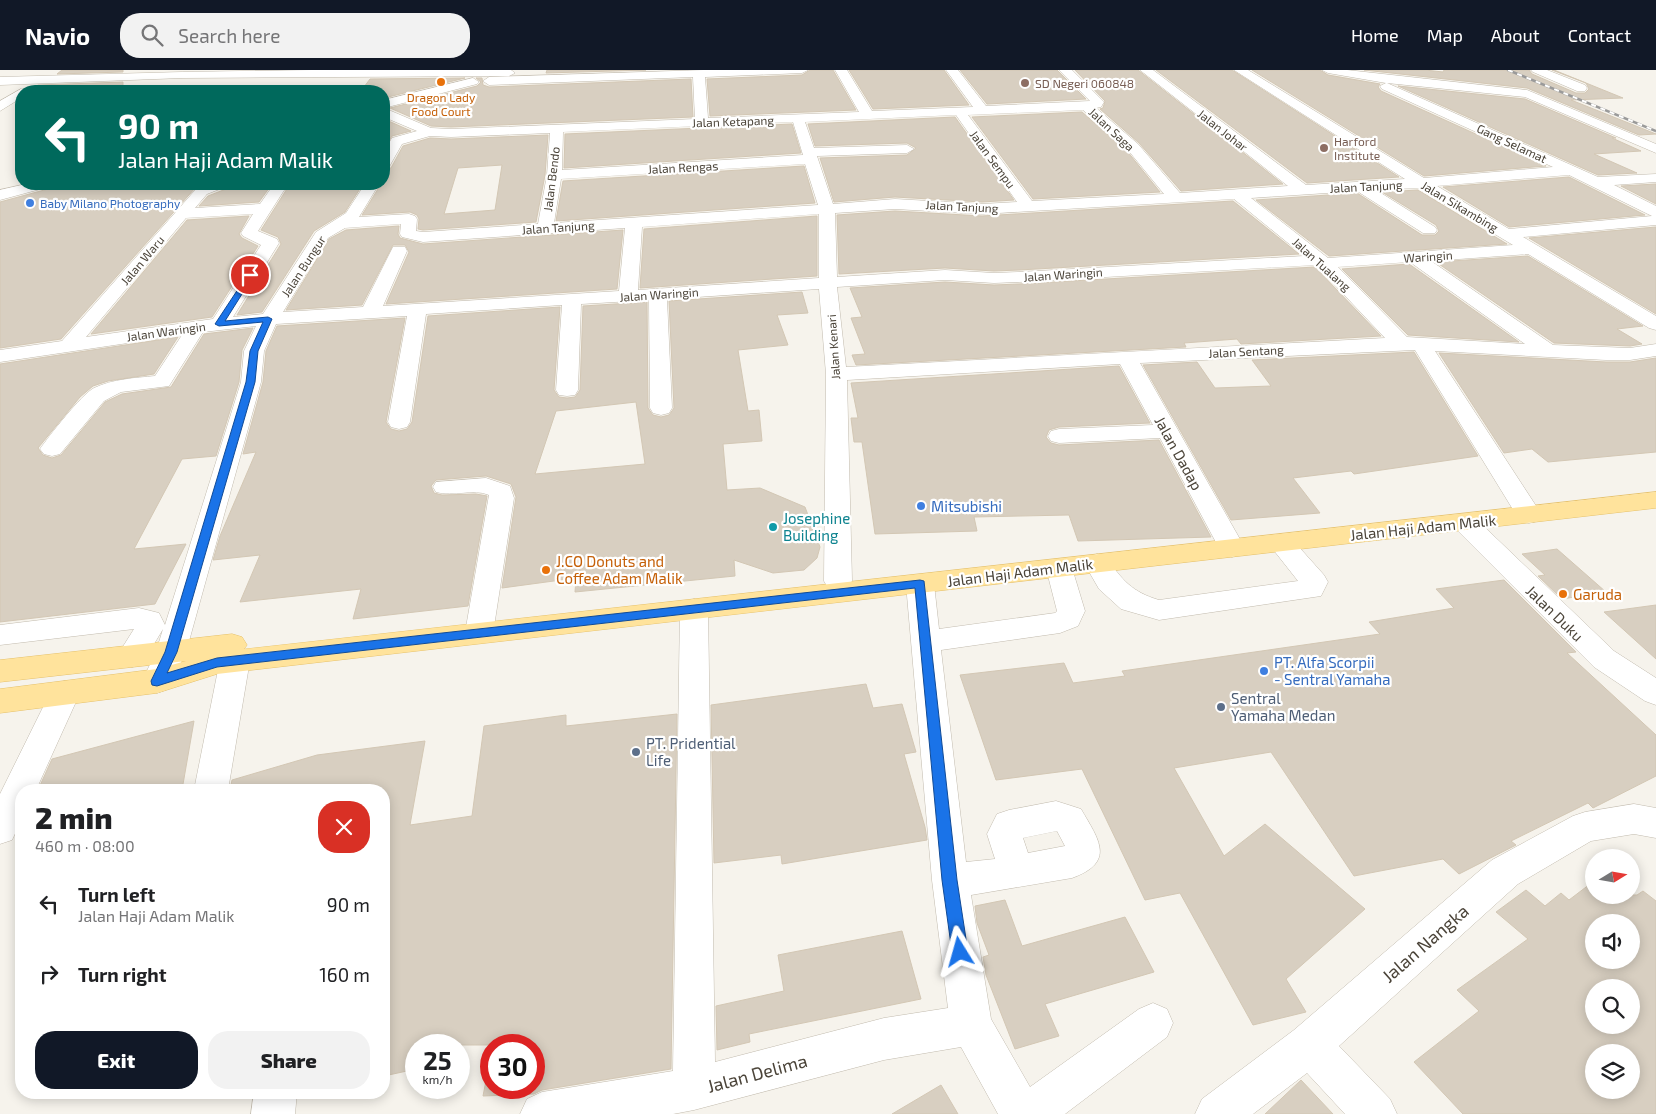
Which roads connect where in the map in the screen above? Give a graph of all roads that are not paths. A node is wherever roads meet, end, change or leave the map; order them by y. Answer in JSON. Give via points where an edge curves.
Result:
{"nodes":[{"id":1,"x":167,"y":70,"type":"edge"},
{"id":2,"x":523,"y":70,"type":"edge"},
{"id":3,"x":802,"y":70,"type":"edge"},
{"id":4,"x":841,"y":70,"type":"edge"},
{"id":5,"x":952,"y":70,"type":"edge"},
{"id":6,"x":1065,"y":70,"type":"edge"},
{"id":7,"x":1146,"y":70,"type":"edge"},
{"id":8,"x":1240,"y":70,"type":"edge"},
{"id":9,"x":1328,"y":70,"type":"edge"},
{"id":10,"x":1537,"y":70,"type":"edge"},
{"id":11,"x":338,"y":71,"type":"edge"},
{"id":12,"x":431,"y":71,"type":"edge"},
{"id":13,"x":186,"y":72,"type":"edge"},
{"id":14,"x":500,"y":72,"type":"edge"},
{"id":15,"x":63,"y":75,"type":"edge"},
{"id":16,"x":699,"y":75,"type":"junction"},
{"id":17,"x":1366,"y":77,"type":"junction"},
{"id":18,"x":42,"y":79,"type":"junction"},
{"id":19,"x":460,"y":80,"type":"junction"},
{"id":20,"x":0,"y":81,"type":"edge"},
{"id":21,"x":476,"y":81,"type":"junction"},
{"id":22,"x":33,"y":85,"type":"edge"},
{"id":23,"x":169,"y":85,"type":"edge"},
{"id":24,"x":1581,"y":88,"type":"dead end"},
{"id":25,"x":15,"y":98,"type":"edge"},
{"id":26,"x":390,"y":98,"type":"edge"},
{"id":27,"x":390,"y":102,"type":"edge"},
{"id":28,"x":1086,"y":106,"type":"junction"},
{"id":29,"x":0,"y":108,"type":"edge"},
{"id":30,"x":982,"y":110,"type":"junction"},
{"id":31,"x":959,"y":111,"type":"junction"},
{"id":32,"x":390,"y":115,"type":"edge"},
{"id":33,"x":868,"y":116,"type":"junction"},
{"id":34,"x":798,"y":119,"type":"junction"},
{"id":35,"x":702,"y":123,"type":"junction"},
{"id":36,"x":557,"y":129,"type":"junction"},
{"id":37,"x":429,"y":132,"type":"junction"},
{"id":38,"x":907,"y":149,"type":"dead end"},
{"id":39,"x":1656,"y":149,"type":"edge"},
{"id":40,"x":390,"y":153,"type":"edge"},
{"id":41,"x":811,"y":156,"type":"junction"},
{"id":42,"x":1571,"y":170,"type":"junction"},
{"id":43,"x":554,"y":175,"type":"junction"},
{"id":44,"x":1656,"y":178,"type":"edge"},
{"id":45,"x":1420,"y":182,"type":"junction"},
{"id":46,"x":1595,"y":182,"type":"junction"},
{"id":47,"x":1359,"y":186,"type":"junction"},
{"id":48,"x":20,"y":190,"type":"edge"},
{"id":49,"x":205,"y":190,"type":"edge"},
{"id":50,"x":277,"y":190,"type":"edge"},
{"id":51,"x":369,"y":190,"type":"edge"},
{"id":52,"x":1301,"y":190,"type":"junction"},
{"id":53,"x":1236,"y":193,"type":"junction"},
{"id":54,"x":0,"y":195,"type":"edge"},
{"id":55,"x":1175,"y":197,"type":"junction"},
{"id":56,"x":1028,"y":206,"type":"junction"},
{"id":57,"x":263,"y":209,"type":"junction"},
{"id":58,"x":827,"y":209,"type":"junction"},
{"id":59,"x":1656,"y":212,"type":"edge"},
{"id":60,"x":181,"y":214,"type":"junction"},
{"id":61,"x":1656,"y":220,"type":"edge"},
{"id":62,"x":634,"y":221,"type":"junction"},
{"id":63,"x":341,"y":223,"type":"junction"},
{"id":64,"x":544,"y":228,"type":"junction"},
{"id":65,"x":1429,"y":230,"type":"dead end"},
{"id":66,"x":1506,"y":234,"type":"junction"},
{"id":67,"x":1532,"y":249,"type":"junction"},
{"id":68,"x":399,"y":251,"type":"dead end"},
{"id":69,"x":1414,"y":258,"type":"junction"},
{"id":70,"x":1322,"y":262,"type":"junction"},
{"id":71,"x":828,"y":282,"type":"junction"},
{"id":72,"x":658,"y":294,"type":"junction"},
{"id":73,"x":628,"y":296,"type":"junction"},
{"id":74,"x":572,"y":300,"type":"junction"},
{"id":75,"x":417,"y":311,"type":"junction"},
{"id":76,"x":370,"y":313,"type":"junction"},
{"id":77,"x":268,"y":319,"type":"junction"},
{"id":78,"x":219,"y":324,"type":"junction"},
{"id":79,"x":1656,"y":324,"type":"edge"},
{"id":80,"x":196,"y":328,"type":"junction"},
{"id":81,"x":70,"y":344,"type":"junction"},
{"id":82,"x":1411,"y":344,"type":"junction"},
{"id":83,"x":1656,"y":350,"type":"edge"},
{"id":84,"x":1550,"y":352,"type":"junction"},
{"id":85,"x":0,"y":356,"type":"edge"},
{"id":86,"x":1127,"y":358,"type":"junction"},
{"id":87,"x":836,"y":374,"type":"junction"},
{"id":88,"x":567,"y":390,"type":"dead end"},
{"id":89,"x":661,"y":408,"type":"dead end"},
{"id":90,"x":399,"y":422,"type":"dead end"},
{"id":91,"x":1167,"y":431,"type":"junction"},
{"id":92,"x":1059,"y":436,"type":"dead end"},
{"id":93,"x":52,"y":449,"type":"dead end"},
{"id":94,"x":445,"y":487,"type":"dead end"},
{"id":95,"x":1656,"y":500,"type":"edge"},
{"id":96,"x":1529,"y":515,"type":"junction"},
{"id":97,"x":1464,"y":522,"type":"junction"},
{"id":98,"x":1281,"y":543,"type":"junction"},
{"id":99,"x":1232,"y":548,"type":"junction"},
{"id":100,"x":1097,"y":563,"type":"junction"},
{"id":101,"x":1059,"y":568,"type":"junction"},
{"id":102,"x":967,"y":578,"type":"junction"},
{"id":103,"x":838,"y":581,"type":"junction"},
{"id":104,"x":920,"y":584,"type":"junction"},
{"id":105,"x":658,"y":607,"type":"junction"},
{"id":106,"x":694,"y":609,"type":"junction"},
{"id":107,"x":480,"y":626,"type":"junction"},
{"id":108,"x":0,"y":636,"type":"edge"},
{"id":109,"x":926,"y":641,"type":"junction"},
{"id":110,"x":171,"y":652,"type":"junction"},
{"id":111,"x":132,"y":656,"type":"junction"},
{"id":112,"x":235,"y":660,"type":"junction"},
{"id":113,"x":0,"y":671,"type":"edge"},
{"id":114,"x":157,"y":681,"type":"junction"},
{"id":115,"x":65,"y":693,"type":"junction"},
{"id":116,"x":1656,"y":694,"type":"edge"},
{"id":117,"x":0,"y":701,"type":"edge"},
{"id":118,"x":22,"y":784,"type":"edge"},
{"id":119,"x":212,"y":784,"type":"edge"},
{"id":120,"x":15,"y":798,"type":"edge"},
{"id":121,"x":1656,"y":823,"type":"edge"},
{"id":122,"x":0,"y":829,"type":"edge"},
{"id":123,"x":1017,"y":871,"type":"dead end"},
{"id":124,"x":950,"y":880,"type":"junction"},
{"id":125,"x":1153,"y":1023,"type":"dead end"},
{"id":126,"x":970,"y":1025,"type":"junction"},
{"id":127,"x":1309,"y":1045,"type":"junction"},
{"id":128,"x":694,"y":1089,"type":"junction"},
{"id":129,"x":275,"y":1099,"type":"edge"},
{"id":130,"x":274,"y":1114,"type":"edge"},
{"id":131,"x":542,"y":1114,"type":"edge"},
{"id":132,"x":1022,"y":1114,"type":"edge"},
{"id":133,"x":1029,"y":1114,"type":"edge"},
{"id":134,"x":1217,"y":1114,"type":"edge"},
{"id":135,"x":1375,"y":1114,"type":"edge"}],
"edges":[{"from":1,"to":15,"type":"street"},
{"from":2,"to":14,"type":"street"},
{"from":3,"to":16,"type":"street"},
{"from":4,"to":33,"type":"street"},
{"from":5,"to":30,"type":"street"},
{"from":6,"to":28,"type":"street","name":"Jalan Saga","via":[[1098,102]]},
{"from":7,"to":52,"type":"street","name":"Jalan Johar"},
{"from":8,"to":45,"type":"street","name":"Jalan Sikambing"},
{"from":9,"to":17,"type":"street"},
{"from":10,"to":24,"type":"street"},
{"from":11,"to":12,"type":"street"},
{"from":11,"to":13,"type":"street"},
{"from":12,"to":14,"type":"street"},
{"from":12,"to":19,"type":"street"},
{"from":13,"to":15,"type":"street"},
{"from":13,"to":23,"type":"street"},
{"from":14,"to":19,"type":"street"},
{"from":14,"to":21,"type":"street"},
{"from":15,"to":18,"type":"street"},
{"from":16,"to":21,"type":"street"},
{"from":16,"to":35,"type":"street"},
{"from":17,"to":39,"type":"street","via":[[1532,96]]},
{"from":17,"to":42,"type":"street","name":"Gang Selamat"},
{"from":18,"to":20,"type":"street"},
{"from":18,"to":22,"type":"street"},
{"from":19,"to":21,"type":"street"},
{"from":19,"to":26,"type":"street"},
{"from":21,"to":27,"type":"street"},
{"from":25,"to":29,"type":"street"},
{"from":28,"to":30,"type":"street","name":"Jalan Ketapang"},
{"from":28,"to":55,"type":"street","name":"Jalan Saga","via":[[1133,148]]},
{"from":30,"to":31,"type":"street","name":"Jalan Ketapang"},
{"from":31,"to":33,"type":"street","name":"Jalan Ketapang"},
{"from":31,"to":56,"type":"street","name":"Jalan Sempu"},
{"from":32,"to":37,"type":"street","name":"Jalan Ketapang"},
{"from":33,"to":34,"type":"street","name":"Jalan Ketapang"},
{"from":34,"to":35,"type":"street","name":"Jalan Ketapang"},
{"from":34,"to":41,"type":"street","name":"Jalan Kenari"},
{"from":35,"to":36,"type":"street","name":"Jalan Ketapang"},
{"from":36,"to":37,"type":"street","name":"Jalan Ketapang"},
{"from":36,"to":43,"type":"street","name":"Jalan Bendo"},
{"from":37,"to":40,"type":"street","via":[[397,140]]},
{"from":38,"to":41,"type":"street","name":"Jalan Rengas"},
{"from":41,"to":43,"type":"street","name":"Jalan Rengas"},
{"from":41,"to":58,"type":"street","name":"Jalan Kenari"},
{"from":42,"to":45,"type":"street","name":"Jalan Tanjung"},
{"from":42,"to":46,"type":"street","name":"Gang Selamat"},
{"from":43,"to":64,"type":"street","name":"Jalan Bendo"},
{"from":44,"to":46,"type":"street"},
{"from":45,"to":47,"type":"street","name":"Jalan Tanjung"},
{"from":45,"to":66,"type":"street","name":"Jalan Sikambing"},
{"from":46,"to":59,"type":"street","name":"Gang Selamat"},
{"from":47,"to":52,"type":"street","name":"Jalan Tanjung"},
{"from":47,"to":65,"type":"street"},
{"from":48,"to":54,"type":"street"},
{"from":49,"to":60,"type":"street","name":"Jalan Waru"},
{"from":50,"to":57,"type":"street"},
{"from":51,"to":63,"type":"street","name":"Jalan Bungur","via":[[357,211]]},
{"from":52,"to":53,"type":"street","name":"Jalan Tanjung"},
{"from":53,"to":55,"type":"street","name":"Jalan Tanjung"},
{"from":53,"to":70,"type":"street","name":"Jalan Tualang"},
{"from":55,"to":56,"type":"street","name":"Jalan Tanjung"},
{"from":56,"to":58,"type":"street","name":"Jalan Tanjung","via":[[982,209],[906,203]]},
{"from":57,"to":60,"type":"street"},
{"from":57,"to":78,"type":"street","via":[[249,233],[271,243]]},
{"from":58,"to":62,"type":"street","name":"Jalan Tanjung"},
{"from":58,"to":71,"type":"street","name":"Jalan Kenari"},
{"from":60,"to":81,"type":"street","name":"Jalan Waru"},
{"from":61,"to":66,"type":"street"},
{"from":62,"to":64,"type":"street","name":"Jalan Tanjung"},
{"from":62,"to":73,"type":"street"},
{"from":63,"to":64,"type":"street","name":"Jalan Tanjung","via":[[410,220],[408,234],[418,236]]},
{"from":63,"to":77,"type":"street","name":"Jalan Bungur","via":[[322,235]]},
{"from":66,"to":67,"type":"street","name":"Jalan Sikambing"},
{"from":67,"to":69,"type":"street","name":"Waringin"},
{"from":67,"to":79,"type":"street","name":"Jalan Sikambing"},
{"from":68,"to":76,"type":"street"},
{"from":69,"to":70,"type":"street","name":"Waringin"},
{"from":69,"to":84,"type":"street"},
{"from":70,"to":71,"type":"street","name":"Jalan Waringin","via":[[1019,277],[945,275]]},
{"from":70,"to":82,"type":"street","name":"Jalan Tualang"},
{"from":71,"to":72,"type":"street","name":"Jalan Waringin"},
{"from":71,"to":87,"type":"street","name":"Jalan Kenari"},
{"from":72,"to":73,"type":"street","name":"Jalan Waringin"},
{"from":72,"to":89,"type":"street"},
{"from":73,"to":74,"type":"street","name":"Jalan Waringin"},
{"from":74,"to":75,"type":"street","name":"Jalan Waringin"},
{"from":74,"to":88,"type":"street"},
{"from":75,"to":76,"type":"street","name":"Jalan Waringin"},
{"from":75,"to":90,"type":"street"},
{"from":76,"to":77,"type":"street","name":"Jalan Waringin"},
{"from":77,"to":78,"type":"street","name":"Jalan Waringin"},
{"from":77,"to":110,"type":"street","name":"Jalan Bungur","via":[[254,351],[251,382]]},
{"from":78,"to":80,"type":"street","name":"Jalan Waringin"},
{"from":80,"to":81,"type":"street","name":"Jalan Waringin"},
{"from":80,"to":93,"type":"street","via":[[162,382],[105,390],[96,396]]},
{"from":81,"to":85,"type":"street","name":"Jalan Waringin"},
{"from":82,"to":84,"type":"street","name":"Jalan Sentang"},
{"from":82,"to":86,"type":"street","name":"Jalan Sentang"},
{"from":82,"to":96,"type":"street","name":"Jalan Tualang"},
{"from":83,"to":84,"type":"street","name":"Jalan Sentang","via":[[1630,354]]},
{"from":86,"to":87,"type":"street","name":"Jalan Sentang"},
{"from":86,"to":91,"type":"street","name":"Jalan Dadap"},
{"from":87,"to":103,"type":"street","name":"Jalan Kenari"},
{"from":91,"to":92,"type":"street"},
{"from":91,"to":99,"type":"street","name":"Jalan Dadap"},
{"from":94,"to":107,"type":"street","via":[[486,485],[501,491]]},
{"from":95,"to":96,"type":"main road","name":"Jalan Haji Adam Malik"},
{"from":96,"to":97,"type":"main road","name":"Jalan Haji Adam Malik"},
{"from":97,"to":98,"type":"main road","name":"Jalan Haji Adam Malik"},
{"from":97,"to":116,"type":"street","name":"Jalan Duku","via":[[1604,660]]},
{"from":98,"to":99,"type":"main road","name":"Jalan Haji Adam Malik"},
{"from":98,"to":100,"type":"street","via":[[1314,582],[1311,589],[1159,610],[1132,602],[1109,582]]},
{"from":99,"to":100,"type":"main road","name":"Jalan Haji Adam Malik"},
{"from":100,"to":101,"type":"main road","name":"Jalan Haji Adam Malik"},
{"from":101,"to":102,"type":"main road","name":"Jalan Haji Adam Malik"},
{"from":101,"to":109,"type":"street","via":[[1071,611],[1068,618],[1060,623]]},
{"from":102,"to":103,"type":"main road","via":[[920,572]]},
{"from":102,"to":104,"type":"main road","name":"Jalan Haji Adam Malik"},
{"from":103,"to":105,"type":"main road"},
{"from":104,"to":106,"type":"main road","name":"Jalan Haji Adam Malik"},
{"from":104,"to":109,"type":"street"},
{"from":105,"to":106,"type":"main road","name":"Jalan Haji Adam Malik"},
{"from":105,"to":107,"type":"main road","name":"Jalan Haji Adam Malik"},
{"from":106,"to":128,"type":"street"},
{"from":107,"to":110,"type":"main road","name":"Jalan Haji Adam Malik"},
{"from":107,"to":112,"type":"main road","name":"Jalan Haji Adam Malik"},
{"from":108,"to":111,"type":"street","via":[[140,618],[149,620],[151,626]]},
{"from":109,"to":124,"type":"street"},
{"from":110,"to":111,"type":"main road","name":"Jalan Haji Adam Malik"},
{"from":110,"to":114,"type":"street","name":"Jalan Bungur"},
{"from":111,"to":113,"type":"main road","name":"Jalan Haji Adam Malik"},
{"from":112,"to":114,"type":"main road","name":"Jalan Haji Adam Malik"},
{"from":112,"to":119,"type":"street"},
{"from":114,"to":115,"type":"main road","name":"Jalan Haji Adam Malik"},
{"from":115,"to":117,"type":"main road","name":"Jalan Haji Adam Malik"},
{"from":115,"to":118,"type":"street"},
{"from":120,"to":122,"type":"street"},
{"from":121,"to":127,"type":"street","name":"Jalan Nangka","via":[[1634,819],[1585,827],[1505,872]]},
{"from":123,"to":124,"type":"street"},
{"from":124,"to":126,"type":"street"},
{"from":125,"to":133,"type":"street"},
{"from":126,"to":128,"type":"street","name":"Jalan Delima","via":[[884,1039]]},
{"from":126,"to":132,"type":"street"},
{"from":127,"to":134,"type":"street","name":"Jalan Nangka"},
{"from":127,"to":135,"type":"street"},
{"from":128,"to":131,"type":"street","name":"Jalan Delima"},
{"from":129,"to":130,"type":"street"}]}
